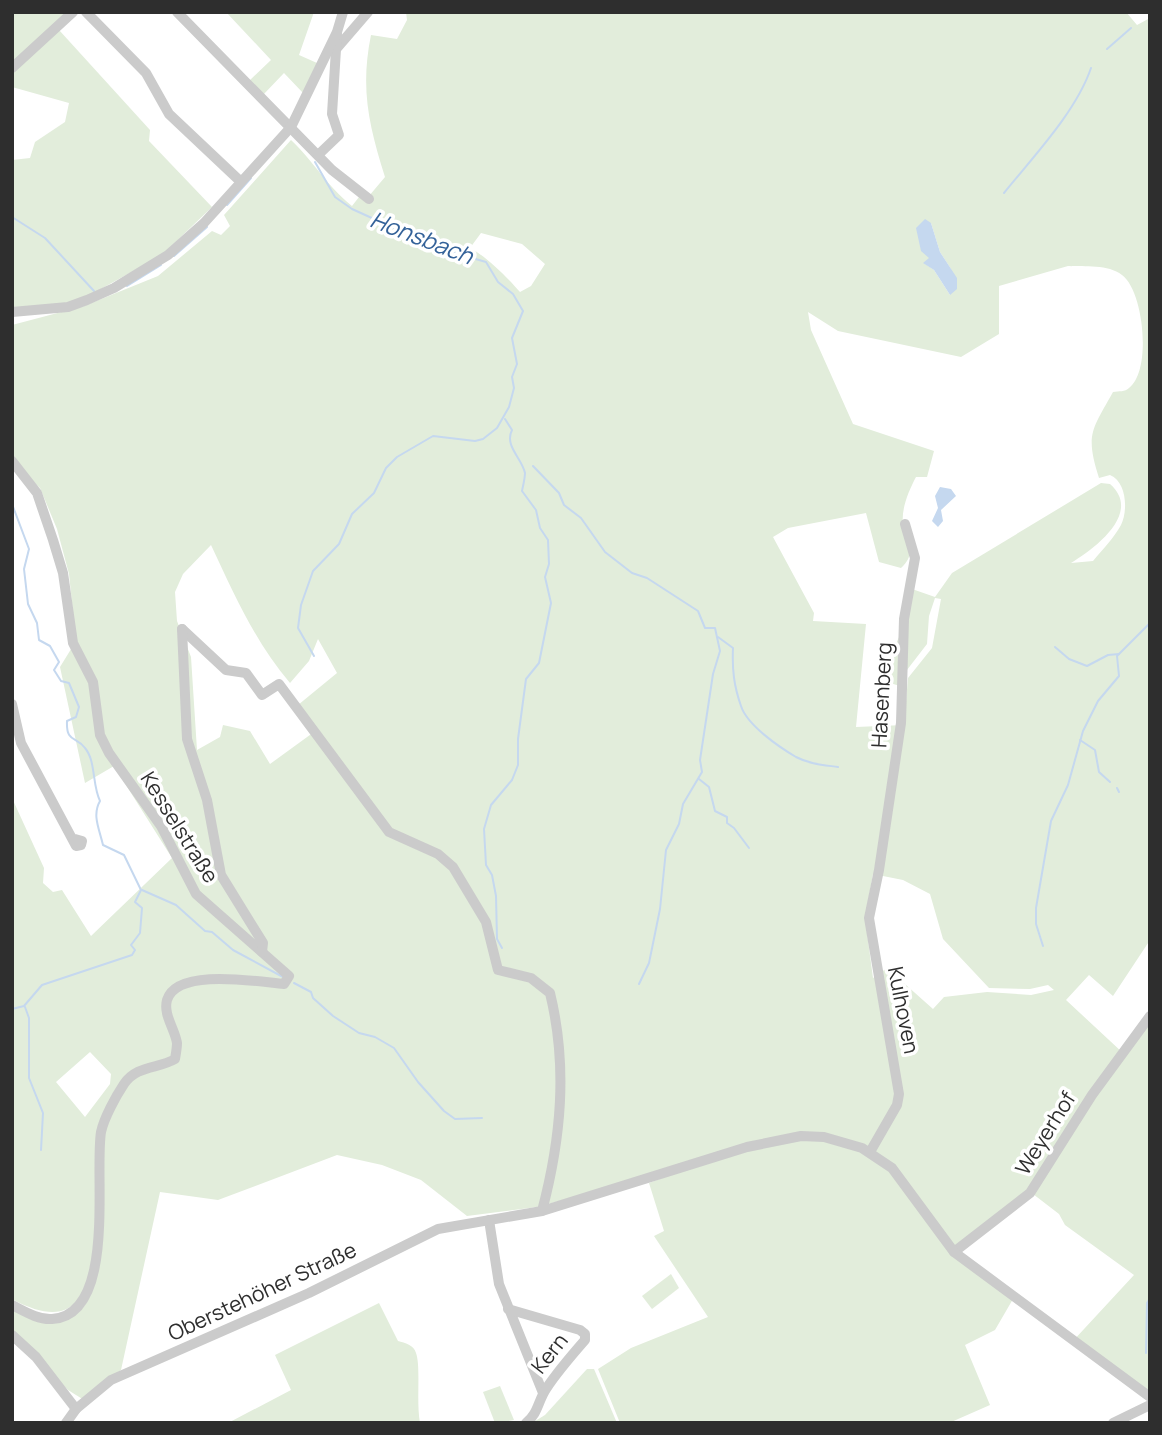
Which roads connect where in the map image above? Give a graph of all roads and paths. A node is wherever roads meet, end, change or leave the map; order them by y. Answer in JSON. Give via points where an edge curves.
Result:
{"nodes":[{"id":1,"x":73,"y":12,"type":"edge"},
{"id":2,"x":86,"y":12,"type":"edge"},
{"id":3,"x":177,"y":12,"type":"edge"},
{"id":4,"x":368,"y":12,"type":"edge"},
{"id":5,"x":344,"y":14,"type":"edge"},
{"id":6,"x":337,"y":32,"type":"junction"},
{"id":7,"x":337,"y":49,"type":"junction"},
{"id":8,"x":12,"y":68,"type":"edge"},
{"id":9,"x":291,"y":127,"type":"junction"},
{"id":10,"x":318,"y":155,"type":"junction"},
{"id":11,"x":240,"y":181,"type":"junction"},
{"id":12,"x":369,"y":199,"type":"dead end"},
{"id":13,"x":12,"y":312,"type":"edge"},
{"id":14,"x":12,"y":461,"type":"edge"},
{"id":15,"x":905,"y":524,"type":"dead end"},
{"id":16,"x":12,"y":704,"type":"edge"},
{"id":17,"x":75,"y":839,"type":"dead end"},
{"id":18,"x":880,"y":870,"type":"joint"},
{"id":19,"x":262,"y":952,"type":"junction"},
{"id":20,"x":1150,"y":1016,"type":"edge"},
{"id":21,"x":870,"y":1152,"type":"junction"},
{"id":22,"x":542,"y":1211,"type":"junction"},
{"id":23,"x":489,"y":1220,"type":"junction"},
{"id":24,"x":954,"y":1252,"type":"junction"},
{"id":25,"x":12,"y":1305,"type":"edge"},
{"id":26,"x":508,"y":1309,"type":"junction"},
{"id":27,"x":12,"y":1335,"type":"edge"},
{"id":28,"x":543,"y":1393,"type":"junction"},
{"id":29,"x":1150,"y":1397,"type":"edge"},
{"id":30,"x":1150,"y":1405,"type":"edge"},
{"id":31,"x":76,"y":1409,"type":"junction"},
{"id":32,"x":66,"y":1423,"type":"edge"},
{"id":33,"x":526,"y":1423,"type":"edge"},
{"id":34,"x":1113,"y":1423,"type":"edge"}],
"edges":[{"from":1,"to":8,"type":"street"},
{"from":2,"to":11,"type":"street","via":[[146,73],[169,114]]},
{"from":3,"to":9,"type":"street"},
{"from":4,"to":7,"type":"street"},
{"from":5,"to":6,"type":"street"},
{"from":6,"to":7,"type":"street"},
{"from":6,"to":9,"type":"street"},
{"from":7,"to":10,"type":"street","via":[[332,114],[339,135]]},
{"from":9,"to":10,"type":"street"},
{"from":9,"to":11,"type":"street"},
{"from":10,"to":12,"type":"street"},
{"from":11,"to":13,"type":"street","via":[[168,255],[114,288],[68,307]]},
{"from":14,"to":19,"type":"street","name":"Kesselstraße","via":[[37,493],[53,540],[63,573],[73,643],[93,682],[104,744],[161,826],[196,894]]},
{"from":15,"to":18,"type":"street","name":"Hasenberg","via":[[915,558],[904,619],[900,741]]},
{"from":16,"to":17,"type":"street","via":[[21,743]]},
{"from":18,"to":21,"type":"street","name":"Kulhoven","via":[[869,930],[899,1094]]},
{"from":19,"to":22,"type":"street","via":[[263,943],[222,875],[207,800],[187,739],[182,629],[226,670],[246,673],[262,695],[279,684],[389,832],[438,854],[453,867],[486,922],[498,970],[531,978],[550,993],[561,1052],[559,1135]]},
{"from":19,"to":25,"type":"street","name":"Kesselstraße","via":[[286,971],[289,981],[232,977],[177,987],[166,1006],[177,1046],[175,1059],[139,1070],[125,1082],[101,1130],[95,1257],[80,1306],[51,1319]]},
{"from":20,"to":24,"type":"street","name":"Weyerhof","via":[[1030,1193]]},
{"from":21,"to":22,"type":"street","name":"Oberstehöher Straße","via":[[824,1137],[790,1137]]},
{"from":21,"to":24,"type":"street","via":[[892,1168]]},
{"from":22,"to":23,"type":"street","name":"Oberstehöher Straße"},
{"from":23,"to":26,"type":"street","name":"Kern","via":[[499,1284]]},
{"from":23,"to":31,"type":"street","name":"Oberstehöher Straße","via":[[425,1234],[309,1293],[111,1380]]},
{"from":24,"to":29,"type":"street"},
{"from":26,"to":28,"type":"street","name":"Kern"},
{"from":26,"to":28,"type":"street","name":"Kern","via":[[584,1334]]},
{"from":27,"to":31,"type":"street","via":[[36,1357]]},
{"from":28,"to":33,"type":"street","name":"Kern"},
{"from":30,"to":34,"type":"street"},
{"from":31,"to":32,"type":"street","name":"Oberstehöher Straße"}]}
